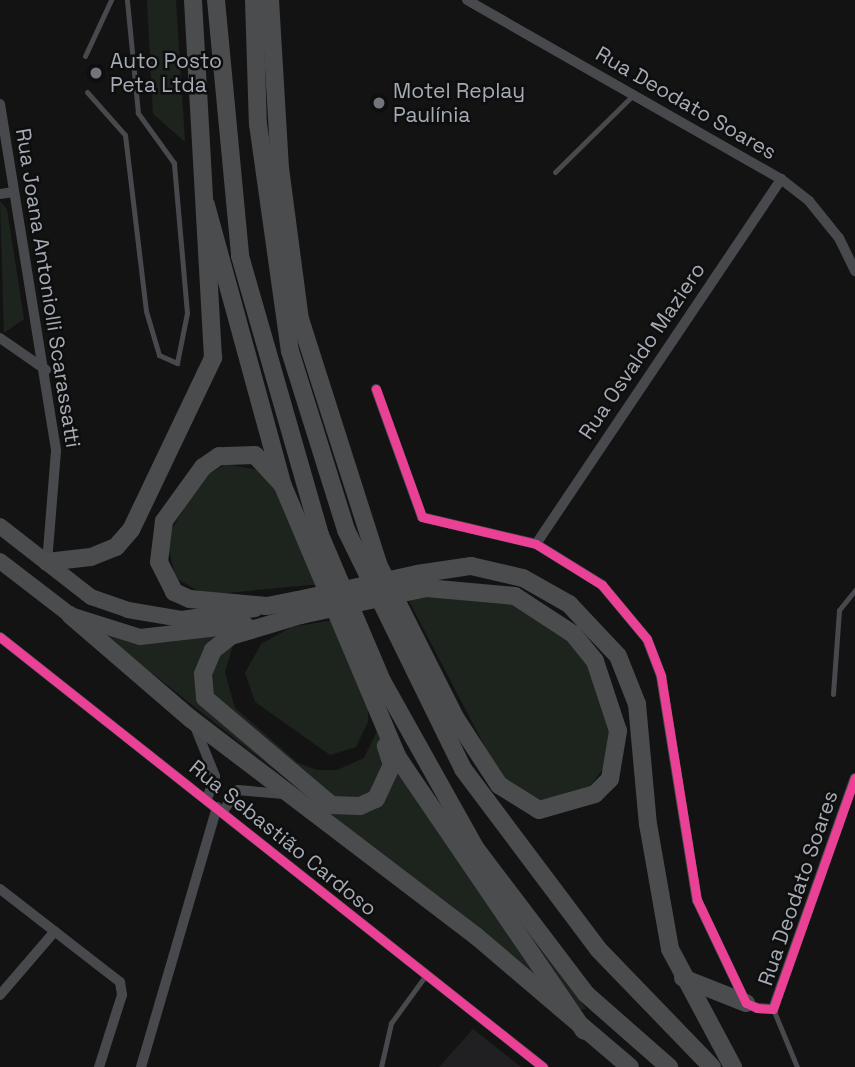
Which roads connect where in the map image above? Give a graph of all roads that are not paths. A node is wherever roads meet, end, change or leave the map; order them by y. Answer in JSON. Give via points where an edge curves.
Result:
{"nodes":[{"id":1,"x":111,"y":0,"type":"edge"},
{"id":2,"x":127,"y":0,"type":"edge"},
{"id":3,"x":194,"y":0,"type":"edge"},
{"id":4,"x":216,"y":0,"type":"edge"},
{"id":5,"x":254,"y":0,"type":"edge"},
{"id":6,"x":272,"y":0,"type":"edge"},
{"id":7,"x":467,"y":0,"type":"edge"},
{"id":8,"x":483,"y":4,"type":"edge"},
{"id":9,"x":85,"y":56,"type":"dead end"},
{"id":10,"x":87,"y":92,"type":"dead end"},
{"id":11,"x":633,"y":95,"type":"junction"},
{"id":12,"x":0,"y":104,"type":"edge"},
{"id":13,"x":555,"y":172,"type":"dead end"},
{"id":14,"x":781,"y":179,"type":"junction"},
{"id":15,"x":14,"y":192,"type":"junction"},
{"id":16,"x":0,"y":194,"type":"edge"},
{"id":17,"x":206,"y":205,"type":"junction"},
{"id":18,"x":855,"y":271,"type":"edge"},
{"id":19,"x":0,"y":338,"type":"edge"},
{"id":20,"x":46,"y":370,"type":"junction"},
{"id":21,"x":376,"y":389,"type":"dead end"},
{"id":22,"x":283,"y":486,"type":"junction"},
{"id":23,"x":0,"y":526,"type":"edge"},
{"id":24,"x":536,"y":544,"type":"junction"},
{"id":25,"x":0,"y":561,"type":"edge"},
{"id":26,"x":47,"y":562,"type":"junction"},
{"id":27,"x":421,"y":581,"type":"junction"},
{"id":28,"x":855,"y":590,"type":"edge"},
{"id":29,"x":267,"y":606,"type":"junction"},
{"id":30,"x":300,"y":607,"type":"junction"},
{"id":31,"x":70,"y":615,"type":"junction"},
{"id":32,"x":283,"y":619,"type":"junction"},
{"id":33,"x":0,"y":637,"type":"edge"},
{"id":34,"x":833,"y":694,"type":"dead end"},
{"id":35,"x":373,"y":699,"type":"junction"},
{"id":36,"x":191,"y":719,"type":"junction"},
{"id":37,"x":855,"y":778,"type":"edge"},
{"id":38,"x":290,"y":796,"type":"junction"},
{"id":39,"x":207,"y":799,"type":"junction"},
{"id":40,"x":851,"y":807,"type":"edge"},
{"id":41,"x":220,"y":809,"type":"junction"},
{"id":42,"x":0,"y":889,"type":"edge"},
{"id":43,"x":55,"y":932,"type":"junction"},
{"id":44,"x":426,"y":975,"type":"junction"},
{"id":45,"x":683,"y":978,"type":"junction"},
{"id":46,"x":0,"y":995,"type":"edge"},
{"id":47,"x":746,"y":1003,"type":"junction"},
{"id":48,"x":773,"y":1009,"type":"junction"},
{"id":49,"x":584,"y":1031,"type":"junction"},
{"id":50,"x":99,"y":1067,"type":"edge"},
{"id":51,"x":141,"y":1067,"type":"edge"},
{"id":52,"x":381,"y":1067,"type":"edge"},
{"id":53,"x":543,"y":1067,"type":"edge"},
{"id":54,"x":630,"y":1067,"type":"edge"},
{"id":55,"x":669,"y":1067,"type":"edge"},
{"id":56,"x":712,"y":1067,"type":"edge"},
{"id":57,"x":733,"y":1067,"type":"edge"},
{"id":58,"x":797,"y":1067,"type":"edge"}],
"edges":[{"from":1,"to":9,"type":"lane"},
{"from":2,"to":10,"type":"lane","via":[[138,113],[174,163],[187,313],[177,363],[159,355],[146,311],[125,135]]},
{"from":3,"to":17,"type":"highway"},
{"from":4,"to":55,"type":"highway","via":[[240,256],[270,377],[325,548],[382,681],[476,849],[586,994]]},
{"from":5,"to":56,"type":"highway","via":[[258,124],[290,351],[346,530],[463,769],[597,949]]},
{"from":6,"to":27,"type":"highway","via":[[270,31],[300,319],[378,564],[456,719],[499,785],[539,810],[594,794],[610,779],[618,731],[595,660],[573,634],[515,596]]},
{"from":7,"to":8,"type":"street","name":"Rua Deodato Soares"},
{"from":8,"to":11,"type":"street","name":"Rua Deodato Soares"},
{"from":11,"to":13,"type":"lane"},
{"from":11,"to":14,"type":"street","name":"Rua Deodato Soares"},
{"from":12,"to":15,"type":"street","name":"Rua Joana Antoniolli Scarassatti"},
{"from":14,"to":18,"type":"street","name":"Rua Deodato Soares","via":[[839,238]]},
{"from":14,"to":24,"type":"street","name":"Rua Osvaldo Maziero"},
{"from":15,"to":16,"type":"street"},
{"from":15,"to":20,"type":"street","name":"Rua Joana Antoniolli Scarassatti"},
{"from":17,"to":22,"type":"highway"},
{"from":17,"to":26,"type":"highway","via":[[213,358],[199,396],[131,530],[116,547]]},
{"from":19,"to":20,"type":"street"},
{"from":20,"to":26,"type":"street","name":"Rua Joana Antoniolli Scarassatti","via":[[56,451]]},
{"from":21,"to":24,"type":"street","via":[[422,517]]},
{"from":22,"to":29,"type":"highway","via":[[255,455],[219,456],[203,467],[180,499],[158,543],[159,562],[174,592],[208,603]]},
{"from":22,"to":35,"type":"highway"},
{"from":23,"to":26,"type":"main road"},
{"from":24,"to":47,"type":"street","via":[[601,585],[647,639],[661,676],[697,900]]},
{"from":25,"to":31,"type":"main road"},
{"from":26,"to":29,"type":"main road","via":[[91,597],[128,610],[181,619]]},
{"from":27,"to":30,"type":"highway","bridge":true},
{"from":27,"to":45,"type":"highway","via":[[471,566],[523,578],[569,604],[618,656],[637,704],[658,896]]},
{"from":28,"to":34,"type":"lane","via":[[839,610]]},
{"from":29,"to":30,"type":"highway"},
{"from":30,"to":32,"type":"highway"},
{"from":31,"to":32,"type":"main road","via":[[140,637]]},
{"from":31,"to":36,"type":"highway"},
{"from":32,"to":35,"type":"highway","via":[[213,650],[203,674],[205,698],[331,804],[360,806],[389,781],[393,765]]},
{"from":33,"to":39,"type":"street","name":"Rua Sebastião Cardoso"},
{"from":35,"to":49,"type":"highway","via":[[398,758]]},
{"from":36,"to":38,"type":"highway"},
{"from":36,"to":39,"type":"street","via":[[215,776]]},
{"from":37,"to":40,"type":"street","name":"Rua Deodato Soares"},
{"from":38,"to":41,"type":"street","via":[[249,787],[230,796]]},
{"from":38,"to":49,"type":"highway","via":[[476,936]]},
{"from":39,"to":41,"type":"street","name":"Rua Sebastião Cardoso"},
{"from":40,"to":48,"type":"street","name":"Rua Deodato Soares"},
{"from":41,"to":44,"type":"street","name":"Rua Sebastião Cardoso"},
{"from":41,"to":51,"type":"street"},
{"from":42,"to":43,"type":"street"},
{"from":43,"to":46,"type":"street"},
{"from":43,"to":50,"type":"street","via":[[120,982],[122,995]]},
{"from":44,"to":52,"type":"lane","via":[[391,1023]]},
{"from":44,"to":53,"type":"street","name":"Rua Sebastião Cardoso"},
{"from":45,"to":47,"type":"highway"},
{"from":45,"to":57,"type":"highway"},
{"from":47,"to":48,"type":"street"},
{"from":48,"to":58,"type":"lane"},
{"from":49,"to":54,"type":"highway"}]}
